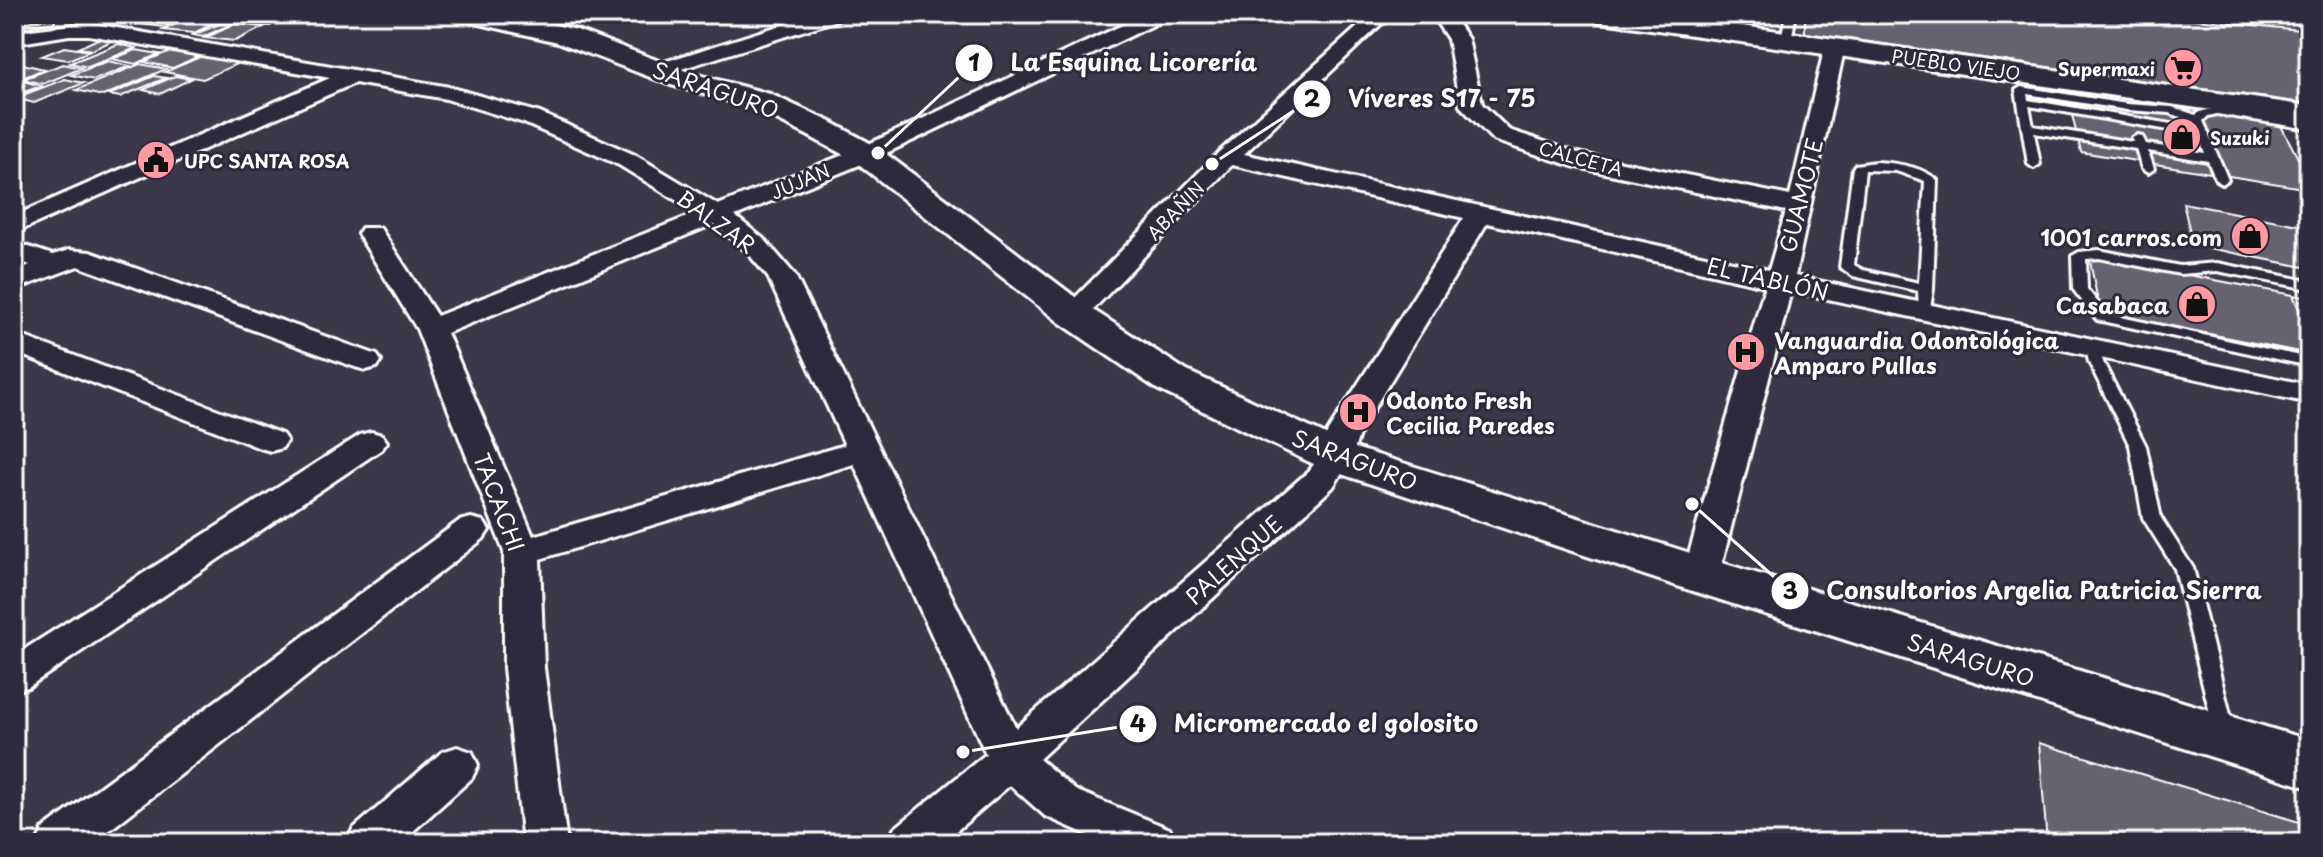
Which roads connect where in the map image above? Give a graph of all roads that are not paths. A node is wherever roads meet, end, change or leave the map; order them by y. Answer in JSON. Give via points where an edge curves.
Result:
{"nodes":[{"id":1,"x":471,"y":14,"type":"edge"},
{"id":2,"x":837,"y":14,"type":"edge"},
{"id":3,"x":1161,"y":14,"type":"edge"},
{"id":4,"x":1387,"y":14,"type":"edge"},
{"id":5,"x":1441,"y":14,"type":"edge"},
{"id":6,"x":1602,"y":14,"type":"edge"},
{"id":7,"x":1789,"y":27,"type":"edge"},
{"id":8,"x":89,"y":29,"type":"junction"},
{"id":9,"x":14,"y":38,"type":"edge"},
{"id":10,"x":1835,"y":46,"type":"junction"},
{"id":11,"x":14,"y":51,"type":"edge"},
{"id":12,"x":658,"y":70,"type":"junction"},
{"id":13,"x":355,"y":75,"type":"junction"},
{"id":14,"x":2023,"y":102,"type":"junction"},
{"id":15,"x":2145,"y":102,"type":"junction"},
{"id":16,"x":2309,"y":115,"type":"edge"},
{"id":17,"x":2134,"y":121,"type":"junction"},
{"id":18,"x":2199,"y":126,"type":"junction"},
{"id":19,"x":2309,"y":126,"type":"edge"},
{"id":20,"x":2027,"y":128,"type":"junction"},
{"id":21,"x":2140,"y":145,"type":"junction"},
{"id":22,"x":866,"y":154,"type":"junction"},
{"id":23,"x":1227,"y":157,"type":"junction"},
{"id":24,"x":2213,"y":158,"type":"junction"},
{"id":25,"x":2034,"y":164,"type":"dead end"},
{"id":26,"x":2148,"y":169,"type":"dead end"},
{"id":27,"x":2222,"y":180,"type":"dead end"},
{"id":28,"x":1800,"y":206,"type":"junction"},
{"id":29,"x":1480,"y":213,"type":"junction"},
{"id":30,"x":719,"y":216,"type":"junction"},
{"id":31,"x":14,"y":225,"type":"edge"},
{"id":32,"x":371,"y":234,"type":"dead end"},
{"id":33,"x":14,"y":250,"type":"edge"},
{"id":34,"x":53,"y":264,"type":"junction"},
{"id":35,"x":1778,"y":280,"type":"junction"},
{"id":36,"x":14,"y":282,"type":"edge"},
{"id":37,"x":2309,"y":285,"type":"edge"},
{"id":38,"x":1925,"y":301,"type":"junction"},
{"id":39,"x":1073,"y":314,"type":"junction"},
{"id":40,"x":431,"y":329,"type":"junction"},
{"id":41,"x":14,"y":342,"type":"edge"},
{"id":42,"x":2093,"y":349,"type":"junction"},
{"id":43,"x":366,"y":361,"type":"dead end"},
{"id":44,"x":2309,"y":362,"type":"edge"},
{"id":45,"x":2309,"y":394,"type":"edge"},
{"id":46,"x":271,"y":441,"type":"dead end"},
{"id":47,"x":371,"y":442,"type":"dead end"},
{"id":48,"x":864,"y":450,"type":"junction"},
{"id":49,"x":1336,"y":457,"type":"junction"},
{"id":50,"x":471,"y":530,"type":"dead end"},
{"id":51,"x":522,"y":552,"type":"junction"},
{"id":52,"x":1701,"y":575,"type":"junction"},
{"id":53,"x":14,"y":676,"type":"edge"},
{"id":54,"x":2226,"y":739,"type":"junction"},
{"id":55,"x":1010,"y":759,"type":"junction"},
{"id":56,"x":2309,"y":764,"type":"edge"},
{"id":57,"x":457,"y":765,"type":"dead end"},
{"id":58,"x":59,"y":843,"type":"edge"},
{"id":59,"x":369,"y":843,"type":"edge"},
{"id":60,"x":545,"y":843,"type":"edge"},
{"id":61,"x":910,"y":843,"type":"edge"},
{"id":62,"x":1154,"y":843,"type":"edge"}],
"edges":[{"from":1,"to":12,"type":"street","name":"SARAGURO","via":[[567,36]]},
{"from":2,"to":12,"type":"street"},
{"from":3,"to":22,"type":"street","name":"JUJAN"},
{"from":4,"to":23,"type":"street","name":"ABAÑIN","via":[[1373,21]]},
{"from":5,"to":28,"type":"street","name":"CALCETA","via":[[1458,39],[1471,106],[1501,135],[1572,159]]},
{"from":6,"to":7,"type":"street","name":"PUEBLO VIEJO"},
{"from":7,"to":10,"type":"street","name":"PUEBLO VIEJO"},
{"from":8,"to":9,"type":"street","name":"BALZAR"},
{"from":8,"to":11,"type":"street"},
{"from":8,"to":13,"type":"street","name":"BALZAR"},
{"from":10,"to":15,"type":"street","name":"PUEBLO VIEJO"},
{"from":10,"to":28,"type":"street","name":"GUAMOTE"},
{"from":12,"to":22,"type":"street","name":"SARAGURO","via":[[759,100]]},
{"from":13,"to":30,"type":"street","name":"BALZAR","via":[[449,93],[532,118],[627,160]]},
{"from":13,"to":31,"type":"street"},
{"from":14,"to":15,"type":"lane","via":[[2021,90]]},
{"from":14,"to":17,"type":"lane"},
{"from":14,"to":20,"type":"lane"},
{"from":15,"to":16,"type":"street","name":"PUEBLO VIEJO"},
{"from":15,"to":17,"type":"lane"},
{"from":15,"to":18,"type":"lane","via":[[2183,113]]},
{"from":17,"to":18,"type":"lane"},
{"from":17,"to":21,"type":"lane"},
{"from":18,"to":19,"type":"lane","via":[[2204,113],[2217,111]]},
{"from":18,"to":24,"type":"lane"},
{"from":20,"to":21,"type":"lane"},
{"from":20,"to":25,"type":"lane"},
{"from":21,"to":24,"type":"lane"},
{"from":21,"to":26,"type":"lane"},
{"from":22,"to":30,"type":"street","name":"JUJAN"},
{"from":22,"to":39,"type":"street","name":"SARAGURO"},
{"from":23,"to":29,"type":"street","name":"EL TABLÓN"},
{"from":23,"to":39,"type":"street","name":"ABAÑIN"},
{"from":24,"to":27,"type":"lane"},
{"from":28,"to":35,"type":"street","name":"GUAMOTE"},
{"from":29,"to":35,"type":"street","name":"EL TABLÓN"},
{"from":29,"to":49,"type":"street","name":"PALENQUE","via":[[1344,431]]},
{"from":30,"to":40,"type":"street","name":"JUJAN"},
{"from":30,"to":48,"type":"street","name":"BALZAR","via":[[781,275]]},
{"from":32,"to":40,"type":"street","name":"TACACHI"},
{"from":33,"to":34,"type":"street"},
{"from":34,"to":36,"type":"street"},
{"from":34,"to":43,"type":"street","via":[[81,258]]},
{"from":35,"to":38,"type":"street","name":"EL TABLÓN"},
{"from":35,"to":52,"type":"street","name":"GUAMOTE"},
{"from":37,"to":44,"type":"lane","via":[[2217,267],[2180,270],[2099,254],[2079,256],[2080,289],[2102,317]]},
{"from":38,"to":38,"type":"lane","via":[[1931,180],[1872,165],[1859,168],[1847,267]]},
{"from":38,"to":42,"type":"street","name":"EL TABLÓN"},
{"from":39,"to":49,"type":"street","name":"SARAGURO","via":[[1172,380]]},
{"from":40,"to":51,"type":"street","name":"TACACHI"},
{"from":41,"to":46,"type":"street"},
{"from":42,"to":45,"type":"street","name":"EL TABLÓN"},
{"from":42,"to":54,"type":"lane","via":[[2138,446],[2152,518],[2184,568]]},
{"from":47,"to":53,"type":"street"},
{"from":48,"to":51,"type":"street"},
{"from":48,"to":55,"type":"street","name":"BALZAR"},
{"from":49,"to":52,"type":"street","name":"SARAGURO"},
{"from":49,"to":55,"type":"street","name":"PALENQUE","via":[[1321,479]]},
{"from":50,"to":58,"type":"street"},
{"from":51,"to":60,"type":"street","name":"TACACHI","via":[[524,668]]},
{"from":52,"to":54,"type":"street","name":"SARAGURO"},
{"from":54,"to":56,"type":"street","name":"SARAGURO"},
{"from":55,"to":61,"type":"street","name":"PALENQUE"},
{"from":55,"to":62,"type":"street","name":"BALZAR","via":[[1060,803]]},
{"from":57,"to":59,"type":"street"}]}
